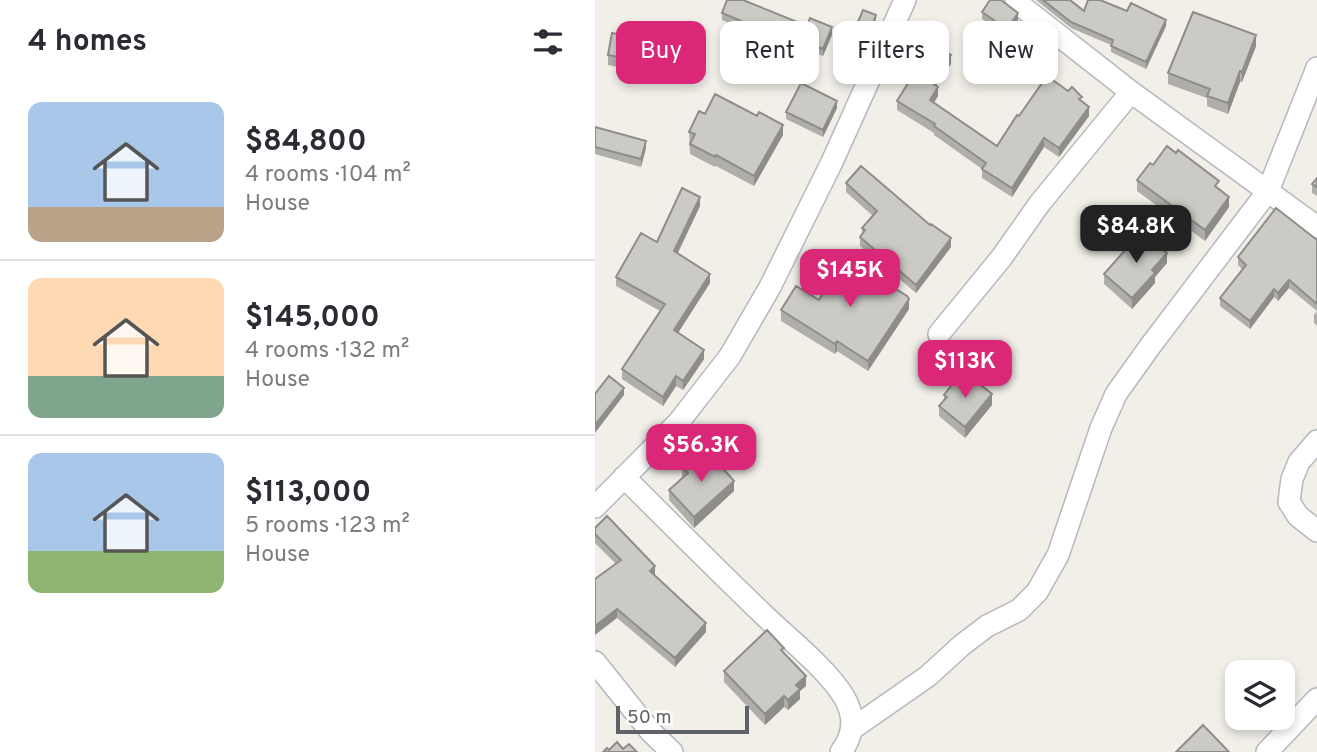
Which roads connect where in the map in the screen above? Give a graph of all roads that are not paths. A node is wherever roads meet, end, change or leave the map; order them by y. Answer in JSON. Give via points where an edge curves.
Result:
{"nodes":[{"id":1,"x":905,"y":0,"type":"edge"},
{"id":2,"x":1016,"y":0,"type":"edge"},
{"id":3,"x":1317,"y":68,"type":"edge"},
{"id":4,"x":1131,"y":92,"type":"junction"},
{"id":5,"x":1268,"y":191,"type":"junction"},
{"id":6,"x":1317,"y":227,"type":"edge"},
{"id":7,"x":939,"y":334,"type":"dead end"},
{"id":8,"x":1317,"y":441,"type":"edge"},
{"id":9,"x":624,"y":477,"type":"junction"},
{"id":10,"x":595,"y":507,"type":"edge"},
{"id":11,"x":1317,"y":531,"type":"edge"},
{"id":12,"x":595,"y":662,"type":"edge"},
{"id":13,"x":1317,"y":699,"type":"edge"},
{"id":14,"x":852,"y":729,"type":"junction"},
{"id":15,"x":672,"y":752,"type":"edge"},
{"id":16,"x":841,"y":752,"type":"edge"},
{"id":17,"x":1267,"y":752,"type":"edge"}],
"edges":[{"from":1,"to":9,"type":"street","via":[[771,287],[730,356],[678,424]]},
{"from":2,"to":4,"type":"street"},
{"from":3,"to":5,"type":"street"},
{"from":4,"to":5,"type":"street"},
{"from":4,"to":7,"type":"street"},
{"from":5,"to":6,"type":"street"},
{"from":5,"to":14,"type":"street","via":[[1116,394],[1058,555],[1037,592],[1019,610],[986,626],[928,676]]},
{"from":8,"to":11,"type":"street","via":[[1299,462],[1289,502]]},
{"from":9,"to":10,"type":"street"},
{"from":9,"to":14,"type":"street","via":[[823,671],[844,697]]},
{"from":12,"to":15,"type":"street"},
{"from":13,"to":17,"type":"street"},
{"from":14,"to":16,"type":"street"}]}
